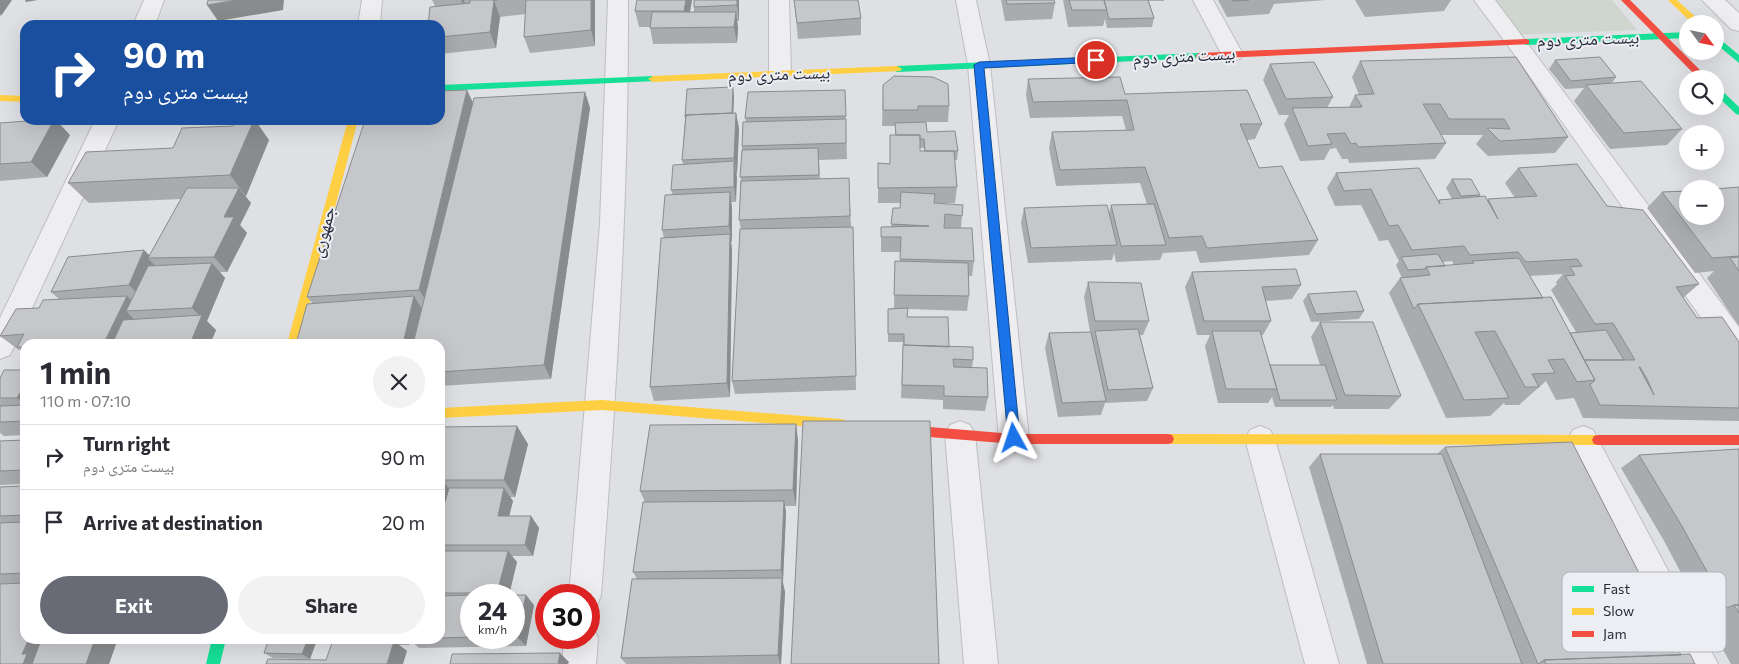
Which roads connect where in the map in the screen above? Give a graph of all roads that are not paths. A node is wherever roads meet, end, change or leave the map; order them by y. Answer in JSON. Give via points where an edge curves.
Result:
{"nodes":[{"id":1,"x":154,"y":0,"type":"edge"},
{"id":2,"x":372,"y":0,"type":"edge"},
{"id":3,"x":618,"y":0,"type":"edge"},
{"id":4,"x":778,"y":0,"type":"edge"},
{"id":5,"x":966,"y":0,"type":"edge"},
{"id":6,"x":1203,"y":0,"type":"edge"},
{"id":7,"x":1484,"y":0,"type":"edge"},
{"id":8,"x":1625,"y":0,"type":"edge"},
{"id":9,"x":1672,"y":0,"type":"edge"},
{"id":10,"x":1712,"y":0,"type":"edge"},
{"id":11,"x":1689,"y":15,"type":"edge"},
{"id":12,"x":146,"y":20,"type":"edge"},
{"id":13,"x":370,"y":20,"type":"edge"},
{"id":14,"x":1727,"y":31,"type":"edge"},
{"id":15,"x":1679,"y":35,"type":"edge"},
{"id":16,"x":1660,"y":36,"type":"junction"},
{"id":17,"x":1517,"y":42,"type":"junction"},
{"id":18,"x":1232,"y":54,"type":"junction"},
{"id":19,"x":1739,"y":60,"type":"edge"},
{"id":20,"x":979,"y":65,"type":"junction"},
{"id":21,"x":1695,"y":70,"type":"edge"},
{"id":22,"x":780,"y":74,"type":"junction"},
{"id":23,"x":618,"y":80,"type":"junction"},
{"id":24,"x":445,"y":88,"type":"edge"},
{"id":25,"x":0,"y":98,"type":"edge"},
{"id":26,"x":1724,"y":98,"type":"edge"},
{"id":27,"x":20,"y":99,"type":"edge"},
{"id":28,"x":1739,"y":112,"type":"edge"},
{"id":29,"x":105,"y":125,"type":"edge"},
{"id":30,"x":353,"y":125,"type":"edge"},
{"id":31,"x":3,"y":336,"type":"edge"},
{"id":32,"x":294,"y":339,"type":"edge"},
{"id":33,"x":1739,"y":349,"type":"edge"},
{"id":34,"x":602,"y":405,"type":"junction"},
{"id":35,"x":445,"y":413,"type":"edge"},
{"id":36,"x":850,"y":425,"type":"edge"},
{"id":37,"x":880,"y":428,"type":"edge"},
{"id":38,"x":960,"y":434,"type":"junction"},
{"id":39,"x":1014,"y":438,"type":"junction"},
{"id":40,"x":1260,"y":439,"type":"junction"},
{"id":41,"x":1583,"y":439,"type":"junction"},
{"id":42,"x":1739,"y":440,"type":"edge"},
{"id":43,"x":1653,"y":572,"type":"edge"},
{"id":44,"x":586,"y":584,"type":"edge"},
{"id":45,"x":218,"y":644,"type":"edge"},
{"id":46,"x":580,"y":649,"type":"edge"},
{"id":47,"x":1695,"y":652,"type":"edge"},
{"id":48,"x":212,"y":664,"type":"edge"},
{"id":49,"x":579,"y":664,"type":"edge"},
{"id":50,"x":981,"y":664,"type":"edge"},
{"id":51,"x":1322,"y":664,"type":"edge"},
{"id":52,"x":1701,"y":664,"type":"edge"}],
"edges":[{"from":1,"to":12,"type":"street"},
{"from":2,"to":13,"type":"street"},
{"from":3,"to":23,"type":"street"},
{"from":4,"to":22,"type":"street"},
{"from":5,"to":20,"type":"street"},
{"from":6,"to":18,"type":"street"},
{"from":7,"to":17,"type":"street"},
{"from":8,"to":16,"type":"street"},
{"from":9,"to":11,"type":"street"},
{"from":10,"to":14,"type":"street"},
{"from":14,"to":19,"type":"street"},
{"from":15,"to":16,"type":"street","name":"بیست متری دوم"},
{"from":16,"to":17,"type":"street","name":"بیست متری دوم"},
{"from":16,"to":21,"type":"street"},
{"from":17,"to":18,"type":"street","name":"بیست متری دوم"},
{"from":17,"to":33,"type":"street"},
{"from":18,"to":20,"type":"street","name":"بیست متری دوم"},
{"from":20,"to":22,"type":"street","name":"بیست متری دوم"},
{"from":20,"to":39,"type":"street"},
{"from":22,"to":23,"type":"street","name":"بیست متری دوم"},
{"from":23,"to":24,"type":"street","name":"بیست متری دوم"},
{"from":23,"to":34,"type":"street"},
{"from":25,"to":27,"type":"street"},
{"from":26,"to":28,"type":"street"},
{"from":29,"to":31,"type":"street"},
{"from":30,"to":32,"type":"street","name":"جمهوری"},
{"from":34,"to":35,"type":"street"},
{"from":34,"to":36,"type":"street"},
{"from":34,"to":44,"type":"street"},
{"from":37,"to":38,"type":"street"},
{"from":38,"to":39,"type":"street"},
{"from":38,"to":50,"type":"street"},
{"from":39,"to":40,"type":"street"},
{"from":40,"to":41,"type":"street"},
{"from":40,"to":51,"type":"street"},
{"from":41,"to":42,"type":"street"},
{"from":41,"to":43,"type":"street"},
{"from":45,"to":48,"type":"street"},
{"from":46,"to":49,"type":"street"},
{"from":47,"to":52,"type":"street"}]}
